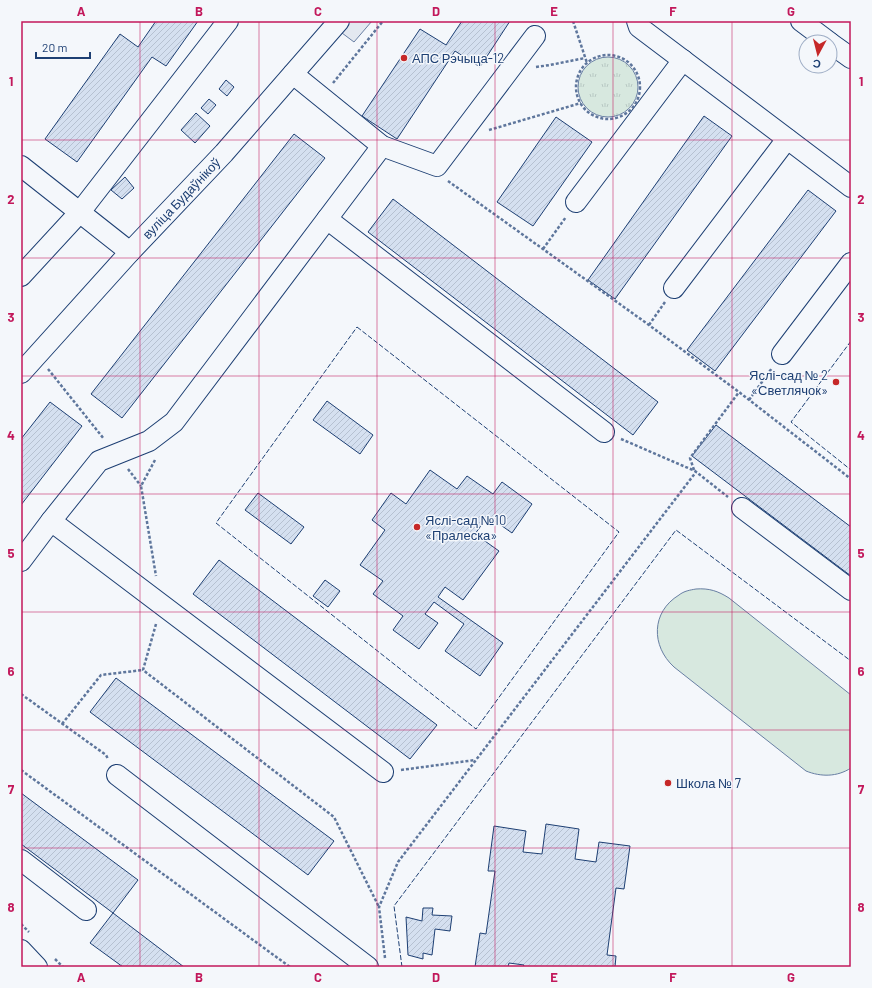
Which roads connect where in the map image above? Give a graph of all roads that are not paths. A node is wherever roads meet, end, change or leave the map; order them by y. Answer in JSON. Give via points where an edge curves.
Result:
{"nodes":[{"id":1,"x":228,"y":21,"type":"edge"},
{"id":2,"x":339,"y":21,"type":"edge"},
{"id":3,"x":637,"y":21,"type":"edge"},
{"id":4,"x":801,"y":21,"type":"edge"},
{"id":5,"x":819,"y":34,"type":"edge"},
{"id":6,"x":535,"y":36,"type":"dead end"},
{"id":7,"x":838,"y":48,"type":"edge"},
{"id":8,"x":851,"y":58,"type":"edge"},
{"id":9,"x":683,"y":60,"type":"junction"},
{"id":10,"x":293,"y":74,"type":"junction"},
{"id":11,"x":787,"y":139,"type":"junction"},
{"id":12,"x":382,"y":146,"type":"junction"},
{"id":13,"x":21,"y":166,"type":"edge"},
{"id":14,"x":851,"y":187,"type":"edge"},
{"id":15,"x":576,"y":202,"type":"road end"},
{"id":16,"x":80,"y":212,"type":"junction"},
{"id":17,"x":327,"y":220,"type":"junction"},
{"id":18,"x":130,"y":252,"type":"junction"},
{"id":19,"x":851,"y":263,"type":"edge"},
{"id":20,"x":21,"y":276,"type":"edge"},
{"id":21,"x":674,"y":288,"type":"road end"},
{"id":22,"x":782,"y":354,"type":"road end"},
{"id":23,"x":21,"y":373,"type":"edge"},
{"id":24,"x":604,"y":432,"type":"road end"},
{"id":25,"x":742,"y":508,"type":"road end"},
{"id":26,"x":51,"y":521,"type":"junction"},
{"id":27,"x":21,"y":561,"type":"edge"},
{"id":28,"x":851,"y":590,"type":"edge"},
{"id":29,"x":383,"y":772,"type":"road end"},
{"id":30,"x":117,"y":775,"type":"road end"},
{"id":31,"x":21,"y":860,"type":"edge"},
{"id":32,"x":86,"y":910,"type":"dead end"},
{"id":33,"x":21,"y":950,"type":"edge"},
{"id":34,"x":377,"y":963,"type":"edge"},
{"id":35,"x":37,"y":967,"type":"edge"}],
"edges":[{"from":1,"to":16,"type":"street"},
{"from":2,"to":10,"type":"street","name":"вуліца Будаўнікоў"},
{"from":3,"to":9,"type":"street","via":[[639,27]]},
{"from":4,"to":5,"type":"street"},
{"from":6,"to":12,"type":"street","via":[[437,166]]},
{"from":7,"to":8,"type":"street"},
{"from":9,"to":11,"type":"street"},
{"from":9,"to":15,"type":"street"},
{"from":10,"to":12,"type":"street"},
{"from":10,"to":18,"type":"street","name":"вуліца Будаўнікоў","via":[[224,153]]},
{"from":11,"to":14,"type":"street"},
{"from":11,"to":21,"type":"street"},
{"from":12,"to":17,"type":"street"},
{"from":13,"to":16,"type":"street"},
{"from":16,"to":18,"type":"street"},
{"from":16,"to":20,"type":"street"},
{"from":17,"to":24,"type":"street"},
{"from":17,"to":26,"type":"street","via":[[174,422],[148,441],[99,461]]},
{"from":18,"to":23,"type":"street","name":"вуліца Будаўнікоў"},
{"from":19,"to":22,"type":"street"},
{"from":25,"to":28,"type":"street"},
{"from":26,"to":27,"type":"street"},
{"from":26,"to":29,"type":"street"},
{"from":30,"to":34,"type":"street"},
{"from":31,"to":32,"type":"street"},
{"from":33,"to":35,"type":"street"}]}
